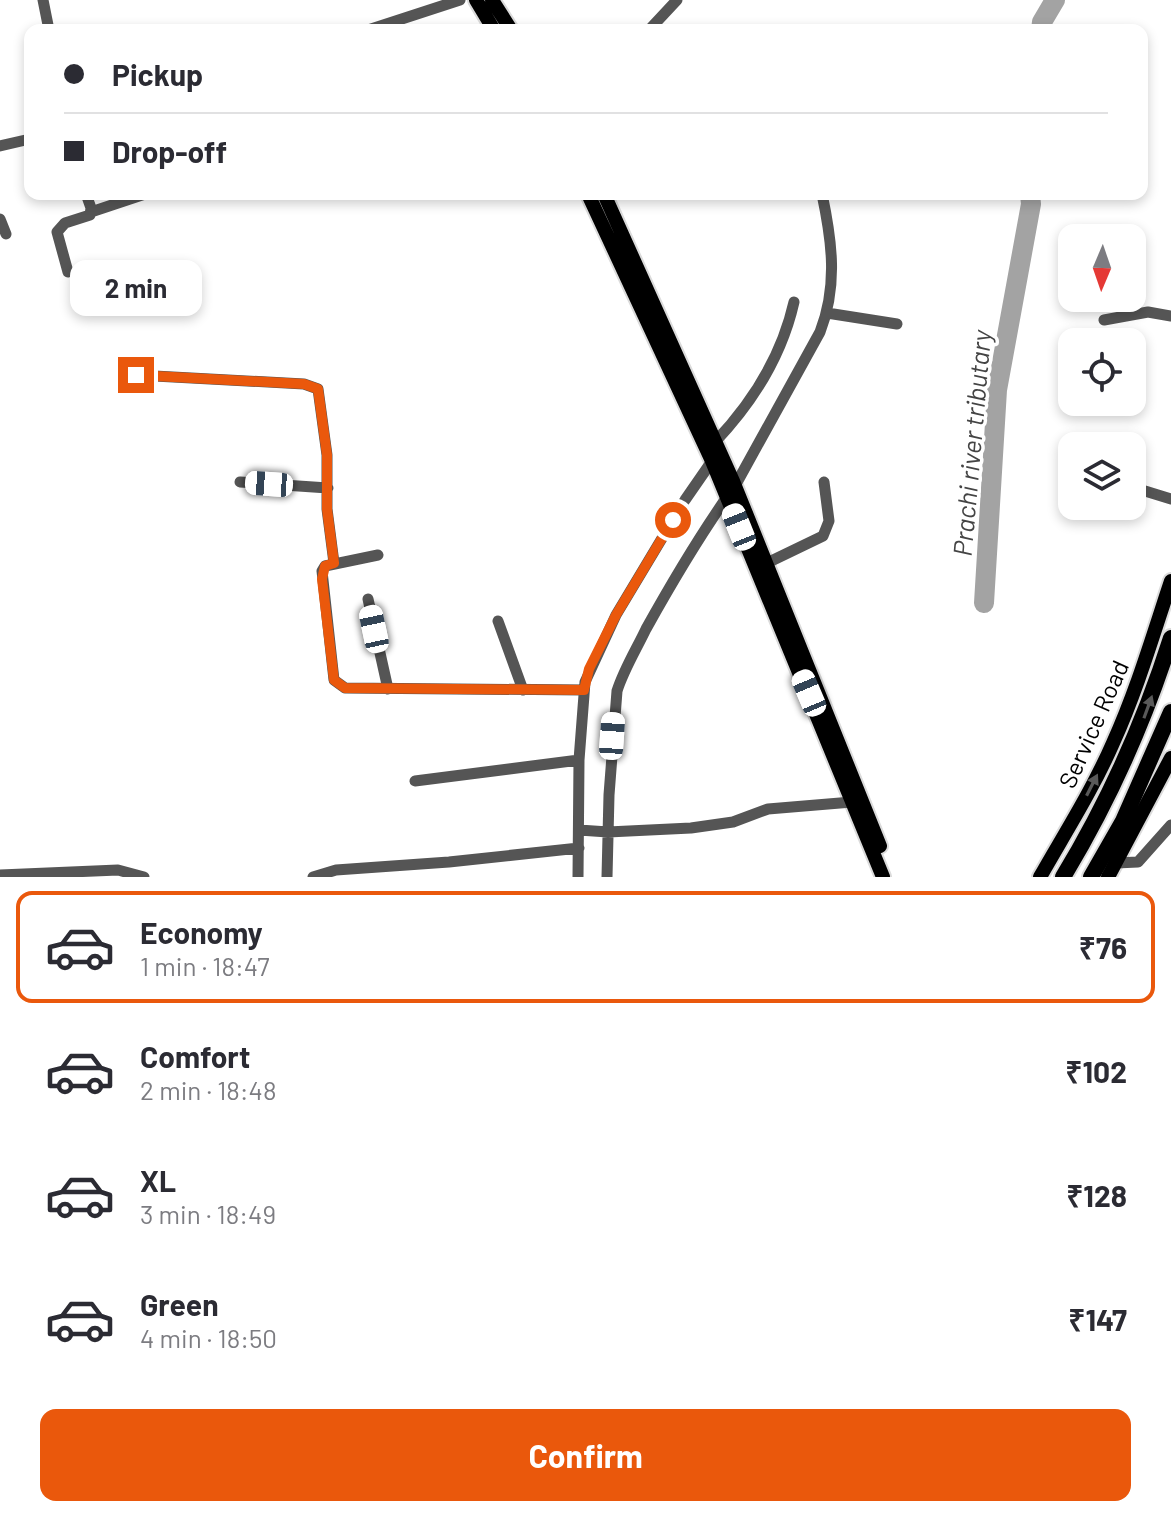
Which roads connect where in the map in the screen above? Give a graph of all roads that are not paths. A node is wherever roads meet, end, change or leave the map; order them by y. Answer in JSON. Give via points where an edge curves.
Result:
{"nodes":[{"id":1,"x":43,"y":0,"type":"edge"},
{"id":2,"x":460,"y":0,"type":"edge"},
{"id":3,"x":476,"y":0,"type":"edge"},
{"id":4,"x":492,"y":0,"type":"edge"},
{"id":5,"x":677,"y":0,"type":"edge"},
{"id":6,"x":48,"y":24,"type":"edge"},
{"id":7,"x":386,"y":24,"type":"edge"},
{"id":8,"x":490,"y":24,"type":"edge"},
{"id":9,"x":507,"y":24,"type":"edge"},
{"id":10,"x":655,"y":24,"type":"edge"},
{"id":11,"x":24,"y":140,"type":"edge"},
{"id":12,"x":0,"y":146,"type":"edge"},
{"id":13,"x":88,"y":200,"type":"edge"},
{"id":14,"x":127,"y":200,"type":"edge"},
{"id":15,"x":591,"y":200,"type":"edge"},
{"id":16,"x":607,"y":200,"type":"edge"},
{"id":17,"x":823,"y":200,"type":"edge"},
{"id":18,"x":91,"y":212,"type":"junction"},
{"id":19,"x":0,"y":219,"type":"edge"},
{"id":20,"x":6,"y":234,"type":"dead end"},
{"id":21,"x":68,"y":272,"type":"dead end"},
{"id":22,"x":794,"y":302,"type":"dead end"},
{"id":23,"x":827,"y":313,"type":"junction"},
{"id":24,"x":1171,"y":316,"type":"edge"},
{"id":25,"x":1104,"y":320,"type":"dead end"},
{"id":26,"x":897,"y":324,"type":"dead end"},
{"id":27,"x":136,"y":375,"type":"dead end"},
{"id":28,"x":715,"y":456,"type":"junction"},
{"id":29,"x":240,"y":482,"type":"dead end"},
{"id":30,"x":824,"y":482,"type":"dead end"},
{"id":31,"x":328,"y":488,"type":"junction"},
{"id":32,"x":730,"y":489,"type":"junction"},
{"id":33,"x":1146,"y":491,"type":"edge"},
{"id":34,"x":1171,"y":499,"type":"edge"},
{"id":35,"x":378,"y":555,"type":"dead end"},
{"id":36,"x":334,"y":563,"type":"junction"},
{"id":37,"x":767,"y":563,"type":"junction"},
{"id":38,"x":1171,"y":581,"type":"edge"},
{"id":39,"x":368,"y":599,"type":"dead end"},
{"id":40,"x":498,"y":621,"type":"dead end"},
{"id":41,"x":1171,"y":638,"type":"edge"},
{"id":42,"x":388,"y":689,"type":"junction"},
{"id":43,"x":523,"y":690,"type":"junction"},
{"id":44,"x":584,"y":690,"type":"junction"},
{"id":45,"x":1171,"y":712,"type":"edge"},
{"id":46,"x":1171,"y":758,"type":"edge"},
{"id":47,"x":579,"y":760,"type":"junction"},
{"id":48,"x":415,"y":781,"type":"dead end"},
{"id":49,"x":852,"y":802,"type":"junction"},
{"id":50,"x":1171,"y":825,"type":"edge"},
{"id":51,"x":581,"y":830,"type":"junction"},
{"id":52,"x":606,"y":832,"type":"junction"},
{"id":53,"x":579,"y":848,"type":"junction"},
{"id":54,"x":449,"y":862,"type":"junction"},
{"id":55,"x":1116,"y":863,"type":"junction"},
{"id":56,"x":0,"y":875,"type":"edge"},
{"id":57,"x":144,"y":877,"type":"edge"},
{"id":58,"x":313,"y":877,"type":"edge"},
{"id":59,"x":449,"y":877,"type":"edge"},
{"id":60,"x":578,"y":877,"type":"edge"},
{"id":61,"x":607,"y":877,"type":"edge"},
{"id":62,"x":883,"y":877,"type":"edge"},
{"id":63,"x":891,"y":877,"type":"edge"},
{"id":64,"x":1040,"y":877,"type":"edge"},
{"id":65,"x":1063,"y":877,"type":"edge"},
{"id":66,"x":1091,"y":877,"type":"edge"},
{"id":67,"x":1108,"y":877,"type":"edge"}],
"edges":[{"from":1,"to":6,"type":"street"},
{"from":2,"to":7,"type":"street"},
{"from":3,"to":8,"type":"main road"},
{"from":4,"to":9,"type":"main road"},
{"from":5,"to":10,"type":"street"},
{"from":11,"to":12,"type":"street"},
{"from":13,"to":18,"type":"street"},
{"from":14,"to":18,"type":"street"},
{"from":15,"to":28,"type":"main road"},
{"from":16,"to":28,"type":"main road"},
{"from":17,"to":23,"type":"street","via":[[832,258]]},
{"from":18,"to":21,"type":"street","via":[[57,232]]},
{"from":19,"to":20,"type":"street"},
{"from":22,"to":28,"type":"street","via":[[782,344]]},
{"from":23,"to":26,"type":"street"},
{"from":23,"to":32,"type":"street"},
{"from":24,"to":25,"type":"street","via":[[1148,312]]},
{"from":27,"to":31,"type":"street","via":[[318,389]]},
{"from":28,"to":32,"type":"main road"},
{"from":28,"to":44,"type":"street","via":[[616,615]]},
{"from":29,"to":31,"type":"street"},
{"from":30,"to":37,"type":"street","via":[[829,521],[823,536]]},
{"from":31,"to":36,"type":"street"},
{"from":32,"to":37,"type":"main road"},
{"from":32,"to":49,"type":"main road"},
{"from":32,"to":52,"type":"street","via":[[622,674],[614,707]]},
{"from":33,"to":34,"type":"street"},
{"from":35,"to":36,"type":"street"},
{"from":36,"to":42,"type":"street","via":[[322,571],[334,680],[345,688]]},
{"from":37,"to":63,"type":"main road"},
{"from":64,"to":38,"type":"main road","name":"Service Road","one_way":true,"via":[[1113,744]]},
{"from":39,"to":42,"type":"street"},
{"from":40,"to":43,"type":"street"},
{"from":65,"to":41,"type":"highway","one_way":true,"via":[[1127,759]]},
{"from":42,"to":43,"type":"street"},
{"from":43,"to":44,"type":"street"},
{"from":44,"to":47,"type":"street"},
{"from":45,"to":66,"type":"highway","via":[[1123,821]]},
{"from":46,"to":55,"type":"main road"},
{"from":47,"to":48,"type":"street"},
{"from":47,"to":51,"type":"street"},
{"from":49,"to":52,"type":"street","via":[[768,809],[733,822],[691,828]]},
{"from":49,"to":62,"type":"main road"},
{"from":50,"to":55,"type":"street","via":[[1138,862]]},
{"from":51,"to":52,"type":"street"},
{"from":51,"to":53,"type":"street"},
{"from":52,"to":61,"type":"street"},
{"from":53,"to":54,"type":"street"},
{"from":53,"to":60,"type":"street"},
{"from":54,"to":58,"type":"street","via":[[336,870]]},
{"from":54,"to":59,"type":"street"},
{"from":55,"to":67,"type":"main road"},
{"from":56,"to":57,"type":"street","via":[[118,870]]}]}
